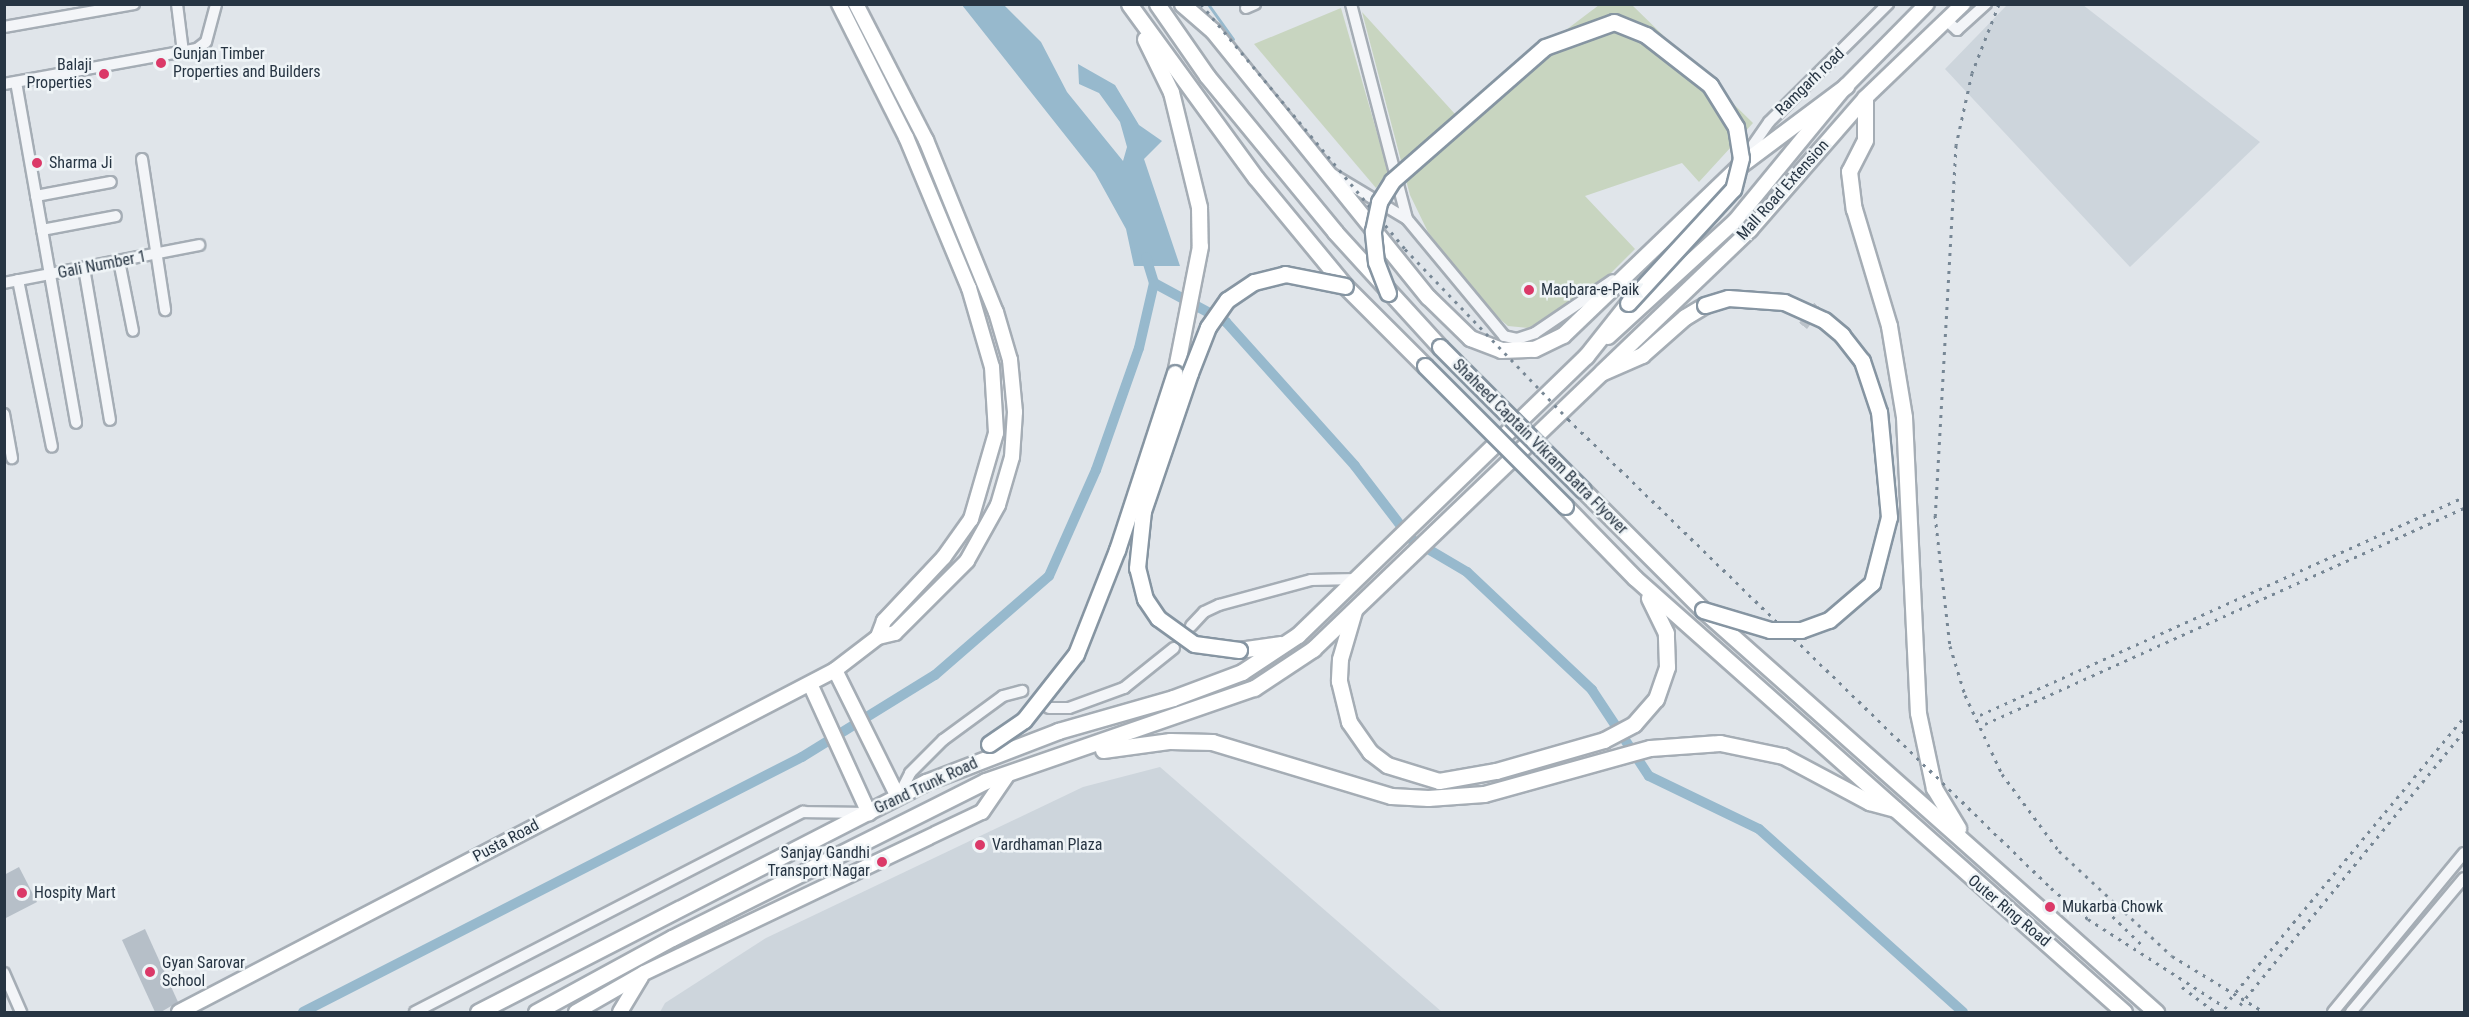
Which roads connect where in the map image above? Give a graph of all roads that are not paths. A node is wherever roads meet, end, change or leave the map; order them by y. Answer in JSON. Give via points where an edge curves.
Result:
{"nodes":[{"id":1,"x":134,"y":4,"type":"edge"},
{"id":2,"x":177,"y":4,"type":"edge"},
{"id":3,"x":216,"y":4,"type":"edge"},
{"id":4,"x":839,"y":4,"type":"edge"},
{"id":5,"x":856,"y":4,"type":"edge"},
{"id":6,"x":1127,"y":4,"type":"edge"},
{"id":7,"x":1157,"y":4,"type":"edge"},
{"id":8,"x":1182,"y":4,"type":"edge"},
{"id":9,"x":1888,"y":4,"type":"edge"},
{"id":10,"x":1927,"y":4,"type":"edge"},
{"id":11,"x":1963,"y":4,"type":"edge"},
{"id":12,"x":1986,"y":4,"type":"edge"},
{"id":13,"x":117,"y":6,"type":"edge"},
{"id":14,"x":1354,"y":6,"type":"edge"},
{"id":15,"x":1946,"y":21,"type":"junction"},
{"id":16,"x":4,"y":27,"type":"edge"},
{"id":17,"x":183,"y":52,"type":"junction"},
{"id":18,"x":10,"y":83,"type":"edge"},
{"id":19,"x":1846,"y":86,"type":"junction"},
{"id":20,"x":1864,"y":98,"type":"junction"},
{"id":21,"x":142,"y":159,"type":"dead end"},
{"id":22,"x":1739,"y":166,"type":"junction"},
{"id":23,"x":1322,"y":167,"type":"junction"},
{"id":24,"x":111,"y":182,"type":"dead end"},
{"id":25,"x":36,"y":196,"type":"junction"},
{"id":26,"x":116,"y":216,"type":"dead end"},
{"id":27,"x":1407,"y":219,"type":"junction"},
{"id":28,"x":42,"y":230,"type":"junction"},
{"id":29,"x":200,"y":245,"type":"dead end"},
{"id":30,"x":156,"y":254,"type":"junction"},
{"id":31,"x":119,"y":261,"type":"junction"},
{"id":32,"x":1636,"y":265,"type":"junction"},
{"id":33,"x":84,"y":268,"type":"junction"},
{"id":34,"x":50,"y":275,"type":"junction"},
{"id":35,"x":18,"y":280,"type":"junction"},
{"id":36,"x":4,"y":283,"type":"edge"},
{"id":37,"x":1345,"y":286,"type":"junction"},
{"id":38,"x":1388,"y":293,"type":"junction"},
{"id":39,"x":165,"y":310,"type":"dead end"},
{"id":40,"x":133,"y":331,"type":"dead end"},
{"id":41,"x":1586,"y":356,"type":"junction"},
{"id":42,"x":1601,"y":373,"type":"junction"},
{"id":43,"x":4,"y":414,"type":"edge"},
{"id":44,"x":110,"y":420,"type":"dead end"},
{"id":45,"x":76,"y":423,"type":"dead end"},
{"id":46,"x":52,"y":447,"type":"dead end"},
{"id":47,"x":12,"y":458,"type":"dead end"},
{"id":48,"x":1635,"y":578,"type":"junction"},
{"id":49,"x":1356,"y":579,"type":"junction"},
{"id":50,"x":1356,"y":606,"type":"junction"},
{"id":51,"x":1704,"y":610,"type":"junction"},
{"id":52,"x":1191,"y":626,"type":"dead end"},
{"id":53,"x":878,"y":637,"type":"junction"},
{"id":54,"x":1286,"y":643,"type":"junction"},
{"id":55,"x":1174,"y":648,"type":"dead end"},
{"id":56,"x":835,"y":670,"type":"junction"},
{"id":57,"x":811,"y":686,"type":"junction"},
{"id":58,"x":1022,"y":691,"type":"dead end"},
{"id":59,"x":1049,"y":708,"type":"dead end"},
{"id":60,"x":1064,"y":756,"type":"junction"},
{"id":61,"x":1008,"y":774,"type":"junction"},
{"id":62,"x":945,"y":775,"type":"junction"},
{"id":63,"x":898,"y":797,"type":"junction"},
{"id":64,"x":1895,"y":809,"type":"junction"},
{"id":65,"x":869,"y":813,"type":"junction"},
{"id":66,"x":1970,"y":847,"type":"junction"},
{"id":67,"x":2464,"y":853,"type":"edge"},
{"id":68,"x":2464,"y":878,"type":"edge"},
{"id":69,"x":4,"y":973,"type":"edge"},
{"id":70,"x":644,"y":973,"type":"junction"},
{"id":71,"x":577,"y":991,"type":"junction"},
{"id":72,"x":564,"y":1006,"type":"edge"},
{"id":73,"x":584,"y":1010,"type":"edge"},
{"id":74,"x":2122,"y":1010,"type":"edge"},
{"id":75,"x":21,"y":1012,"type":"edge"},
{"id":76,"x":178,"y":1012,"type":"edge"},
{"id":77,"x":415,"y":1012,"type":"edge"},
{"id":78,"x":478,"y":1012,"type":"edge"},
{"id":79,"x":536,"y":1012,"type":"edge"},
{"id":80,"x":620,"y":1012,"type":"edge"},
{"id":81,"x":2156,"y":1012,"type":"edge"},
{"id":82,"x":2333,"y":1012,"type":"edge"},
{"id":83,"x":2350,"y":1012,"type":"edge"}],
"edges":[{"from":1,"to":13,"type":"street"},
{"from":2,"to":17,"type":"street"},
{"from":3,"to":17,"type":"street","via":[[201,48]]},
{"from":4,"to":53,"type":"main road","via":[[926,183],[969,288],[992,367],[996,432],[971,519],[944,557],[884,621]]},
{"from":5,"to":53,"type":"main road","via":[[926,140],[961,222],[1010,360],[1015,412],[1012,457],[998,505],[967,561],[895,633]]},
{"from":6,"to":37,"type":"highway","name":"Shaheed Captain Vikram Batra Flyover"},
{"from":6,"to":62,"type":"highway","bridge":true,"via":[[1171,92],[1198,207],[1200,246],[1175,373],[1117,549],[1076,654],[1024,720]]},
{"from":7,"to":38,"type":"highway","name":"Shaheed Captain Vikram Batra Flyover","via":[[1207,76]]},
{"from":8,"to":23,"type":"highway","via":[[1213,31]]},
{"from":9,"to":22,"type":"street","name":"Ramgarh road","via":[[1769,122]]},
{"from":10,"to":19,"type":"main road","name":"Mall Road Extension"},
{"from":11,"to":15,"type":"main road","name":"Mall Road Extension"},
{"from":12,"to":15,"type":"street","via":[[1957,30]]},
{"from":13,"to":16,"type":"street"},
{"from":14,"to":27,"type":"street"},
{"from":15,"to":20,"type":"main road","name":"Mall Road Extension"},
{"from":17,"to":18,"type":"street"},
{"from":18,"to":25,"type":"street"},
{"from":19,"to":22,"type":"highway"},
{"from":19,"to":41,"type":"main road","name":"Mall Road Extension","via":[[1735,221]]},
{"from":20,"to":42,"type":"main road","name":"Mall Road Extension","via":[[1750,230]]},
{"from":20,"to":66,"type":"highway","via":[[1865,140],[1849,171],[1854,209],[1889,326],[1904,417],[1918,713],[1934,788]]},
{"from":21,"to":30,"type":"street"},
{"from":22,"to":32,"type":"highway"},
{"from":23,"to":27,"type":"street"},
{"from":23,"to":32,"type":"highway","via":[[1428,297],[1462,332],[1490,348],[1523,351],[1554,341]]},
{"from":24,"to":25,"type":"street"},
{"from":25,"to":28,"type":"street"},
{"from":26,"to":28,"type":"street"},
{"from":27,"to":32,"type":"street","via":[[1504,336],[1517,339],[1535,333]]},
{"from":28,"to":34,"type":"street"},
{"from":29,"to":30,"type":"street","name":"Gali Number 1"},
{"from":30,"to":31,"type":"street","name":"Gali Number 1"},
{"from":30,"to":39,"type":"street"},
{"from":31,"to":33,"type":"street","name":"Gali Number 1"},
{"from":31,"to":40,"type":"street"},
{"from":33,"to":34,"type":"street","name":"Gali Number 1"},
{"from":33,"to":44,"type":"street"},
{"from":34,"to":35,"type":"street","name":"Gali Number 1"},
{"from":34,"to":45,"type":"street"},
{"from":35,"to":36,"type":"street","name":"Gali Number 1"},
{"from":35,"to":46,"type":"street"},
{"from":37,"to":48,"type":"highway","name":"Shaheed Captain Vikram Batra Flyover","bridge":true},
{"from":37,"to":54,"type":"highway","bridge":true,"via":[[1285,274],[1254,282],[1227,300],[1209,327],[1190,373],[1143,512],[1136,553],[1145,599],[1158,618],[1194,644],[1239,650]]},
{"from":38,"to":41,"type":"highway","name":"Grand Trunk Road","bridge":true,"via":[[1372,231],[1379,202],[1392,181],[1545,47],[1614,22],[1646,35],[1710,85],[1736,127],[1741,158],[1733,189],[1628,303]]},
{"from":38,"to":51,"type":"highway","name":"Shaheed Captain Vikram Batra Flyover","bridge":true},
{"from":41,"to":49,"type":"highway","name":"Grand Trunk Road"},
{"from":42,"to":50,"type":"highway","name":"Grand Trunk Road"},
{"from":42,"to":51,"type":"highway","bridge":true,"via":[[1642,355],[1685,317],[1705,305],[1728,298],[1784,302],[1824,320],[1842,335],[1862,361],[1879,412],[1888,517],[1872,583],[1829,620],[1801,630],[1770,630]]},
{"from":43,"to":47,"type":"street"},
{"from":48,"to":50,"type":"highway","via":[[1653,602],[1666,633],[1667,667],[1656,699],[1620,733],[1539,759],[1439,781],[1405,774],[1370,752],[1349,722],[1339,681],[1340,659]]},
{"from":48,"to":64,"type":"highway","name":"Shaheed Captain Vikram Batra Flyover"},
{"from":49,"to":52,"type":"street","via":[[1311,580],[1219,605],[1206,610]]},
{"from":49,"to":54,"type":"highway","name":"Grand Trunk Road"},
{"from":50,"to":60,"type":"highway","name":"Grand Trunk Road","via":[[1313,649],[1254,688]]},
{"from":51,"to":66,"type":"highway","name":"Shaheed Captain Vikram Batra Flyover"},
{"from":53,"to":56,"type":"main road","name":"Pusta Road"},
{"from":54,"to":62,"type":"highway","name":"Grand Trunk Road","via":[[1242,672],[1058,731]]},
{"from":55,"to":59,"type":"street","via":[[1124,688],[1069,708]]},
{"from":56,"to":57,"type":"main road","name":"Pusta Road"},
{"from":56,"to":63,"type":"main road"},
{"from":57,"to":65,"type":"main road"},
{"from":57,"to":76,"type":"main road","name":"Pusta Road","via":[[714,730]]},
{"from":58,"to":63,"type":"street","via":[[1003,696],[943,740],[910,773]]},
{"from":60,"to":61,"type":"highway","name":"Grand Trunk Road"},
{"from":60,"to":64,"type":"highway","via":[[1170,741],[1212,742],[1391,796],[1428,798],[1484,794],[1682,743],[1758,748],[1869,802]]},
{"from":61,"to":70,"type":"main road","via":[[981,812]]},
{"from":61,"to":71,"type":"highway","name":"Grand Trunk Road","via":[[682,933]]},
{"from":62,"to":63,"type":"highway","name":"Grand Trunk Road"},
{"from":63,"to":65,"type":"highway","name":"Grand Trunk Road"},
{"from":64,"to":74,"type":"highway","name":"Outer Ring Road"},
{"from":65,"to":77,"type":"street","via":[[803,812]]},
{"from":65,"to":78,"type":"highway","name":"Grand Trunk Road"},
{"from":66,"to":81,"type":"highway","name":"Outer Ring Road"},
{"from":67,"to":82,"type":"street"},
{"from":68,"to":83,"type":"street"},
{"from":69,"to":75,"type":"street"},
{"from":70,"to":73,"type":"main road"},
{"from":70,"to":80,"type":"main road"},
{"from":71,"to":72,"type":"highway","name":"Grand Trunk Road"},
{"from":71,"to":73,"type":"main road"},
{"from":72,"to":79,"type":"highway","name":"Grand Trunk Road"}]}
